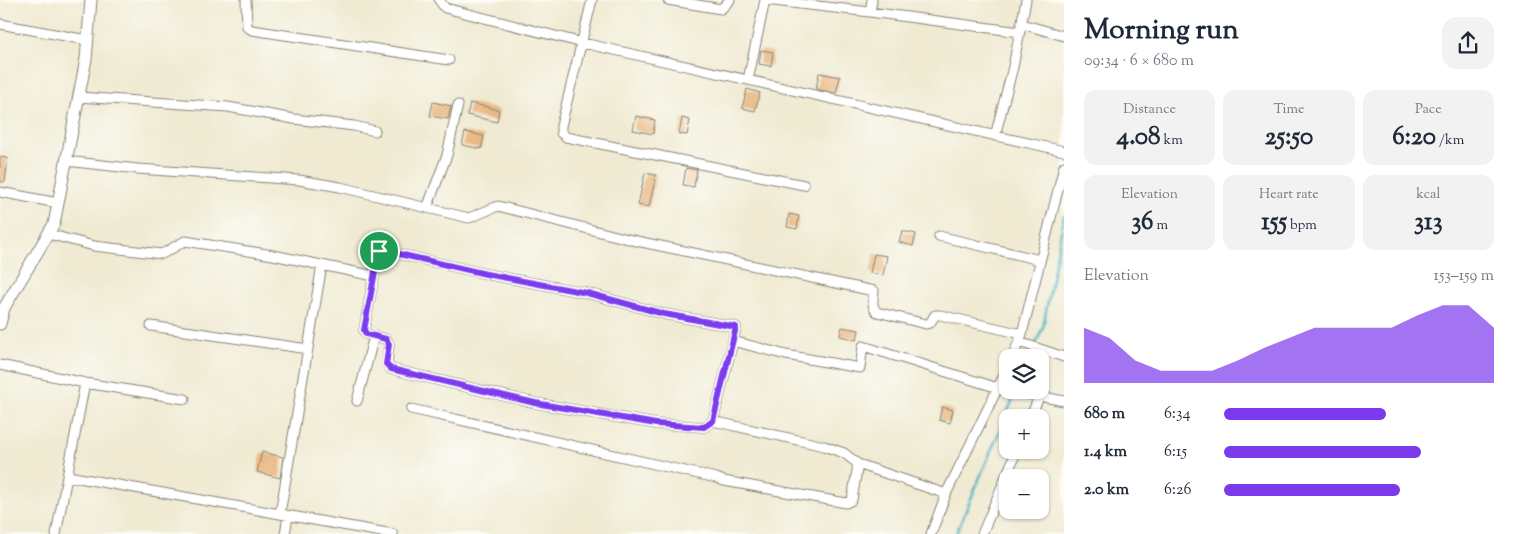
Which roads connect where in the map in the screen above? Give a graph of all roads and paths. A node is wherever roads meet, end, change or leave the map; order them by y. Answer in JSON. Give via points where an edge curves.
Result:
{"nodes":[{"id":1,"x":90,"y":0,"type":"edge"},
{"id":2,"x":246,"y":0,"type":"edge"},
{"id":3,"x":438,"y":0,"type":"edge"},
{"id":4,"x":592,"y":0,"type":"edge"},
{"id":5,"x":668,"y":0,"type":"edge"},
{"id":6,"x":730,"y":0,"type":"edge"},
{"id":7,"x":872,"y":0,"type":"edge"},
{"id":8,"x":1026,"y":0,"type":"edge"},
{"id":9,"x":870,"y":12,"type":"junction"},
{"id":10,"x":0,"y":24,"type":"edge"},
{"id":11,"x":1021,"y":28,"type":"junction"},
{"id":12,"x":1064,"y":36,"type":"edge"},
{"id":13,"x":87,"y":40,"type":"junction"},
{"id":14,"x":583,"y":43,"type":"junction"},
{"id":15,"x":449,"y":60,"type":"dead end"},
{"id":16,"x":748,"y":80,"type":"junction"},
{"id":17,"x":78,"y":97,"type":"junction"},
{"id":18,"x":458,"y":105,"type":"dead end"},
{"id":19,"x":375,"y":131,"type":"dead end"},
{"id":20,"x":995,"y":136,"type":"junction"},
{"id":21,"x":1064,"y":151,"type":"edge"},
{"id":22,"x":66,"y":161,"type":"junction"},
{"id":23,"x":1064,"y":166,"type":"edge"},
{"id":24,"x":804,"y":185,"type":"dead end"},
{"id":25,"x":0,"y":192,"type":"edge"},
{"id":26,"x":58,"y":203,"type":"junction"},
{"id":27,"x":427,"y":208,"type":"junction"},
{"id":28,"x":48,"y":234,"type":"junction"},
{"id":29,"x":939,"y":236,"type":"dead end"},
{"id":30,"x":1040,"y":260,"type":"junction"},
{"id":31,"x":322,"y":266,"type":"junction"},
{"id":32,"x":374,"y":276,"type":"junction"},
{"id":33,"x":0,"y":324,"type":"edge"},
{"id":34,"x":151,"y":326,"type":"dead end"},
{"id":35,"x":374,"y":336,"type":"junction"},
{"id":36,"x":1020,"y":338,"type":"junction"},
{"id":37,"x":733,"y":341,"type":"junction"},
{"id":38,"x":308,"y":349,"type":"junction"},
{"id":39,"x":1016,"y":349,"type":"edge"},
{"id":40,"x":1064,"y":357,"type":"edge"},
{"id":41,"x":0,"y":365,"type":"edge"},
{"id":42,"x":85,"y":383,"type":"junction"},
{"id":43,"x":998,"y":388,"type":"joint"},
{"id":44,"x":1049,"y":398,"type":"edge"},
{"id":45,"x":185,"y":399,"type":"dead end"},
{"id":46,"x":357,"y":401,"type":"dead end"},
{"id":47,"x":1064,"y":401,"type":"edge"},
{"id":48,"x":411,"y":409,"type":"dead end"},
{"id":49,"x":713,"y":421,"type":"junction"},
{"id":50,"x":1013,"y":459,"type":"edge"},
{"id":51,"x":858,"y":464,"type":"junction"},
{"id":52,"x":68,"y":476,"type":"junction"},
{"id":53,"x":946,"y":494,"type":"junction"},
{"id":54,"x":284,"y":515,"type":"junction"},
{"id":55,"x":56,"y":534,"type":"edge"},
{"id":56,"x":285,"y":534,"type":"edge"},
{"id":57,"x":393,"y":534,"type":"edge"},
{"id":58,"x":931,"y":534,"type":"edge"},
{"id":59,"x":982,"y":534,"type":"edge"}],
"edges":[{"from":1,"to":13,"type":"main road"},
{"from":2,"to":15,"type":"street","via":[[246,22],[252,30]]},
{"from":3,"to":14,"type":"street","via":[[445,8]]},
{"from":4,"to":14,"type":"street"},
{"from":5,"to":6,"type":"street","via":[[721,8]]},
{"from":7,"to":9,"type":"street"},
{"from":8,"to":11,"type":"street"},
{"from":9,"to":11,"type":"street"},
{"from":9,"to":16,"type":"street","via":[[765,0]]},
{"from":10,"to":13,"type":"street"},
{"from":11,"to":12,"type":"street"},
{"from":11,"to":20,"type":"street"},
{"from":13,"to":17,"type":"main road"},
{"from":14,"to":16,"type":"street"},
{"from":14,"to":24,"type":"street","via":[[561,133]]},
{"from":16,"to":20,"type":"street"},
{"from":17,"to":19,"type":"street","via":[[228,107]]},
{"from":17,"to":22,"type":"main road"},
{"from":18,"to":27,"type":"street","via":[[447,155]]},
{"from":20,"to":21,"type":"street"},
{"from":22,"to":26,"type":"main road"},
{"from":22,"to":27,"type":"street","via":[[299,180]]},
{"from":23,"to":30,"type":"street"},
{"from":25,"to":26,"type":"street"},
{"from":26,"to":28,"type":"main road","via":[[54,224]]},
{"from":27,"to":36,"type":"street","via":[[469,218],[498,206],[632,240],[874,291],[874,309],[877,312],[926,324],[940,314]]},
{"from":28,"to":31,"type":"street","via":[[94,246],[162,254],[185,241]]},
{"from":28,"to":33,"type":"main road","via":[[4,308]]},
{"from":29,"to":30,"type":"street"},
{"from":30,"to":36,"type":"street"},
{"from":31,"to":32,"type":"street"},
{"from":31,"to":38,"type":"street"},
{"from":32,"to":35,"type":"street","via":[[364,330]]},
{"from":32,"to":37,"type":"street","via":[[379,251],[399,254],[587,293],[664,314],[736,327]]},
{"from":34,"to":38,"type":"street"},
{"from":35,"to":46,"type":"street"},
{"from":35,"to":49,"type":"street","via":[[388,341],[386,364],[391,369],[535,403],[656,424],[704,427]]},
{"from":36,"to":39,"type":"street"},
{"from":36,"to":40,"type":"street"},
{"from":37,"to":43,"type":"street","via":[[860,368],[863,346]]},
{"from":37,"to":49,"type":"street"},
{"from":38,"to":54,"type":"street"},
{"from":41,"to":42,"type":"street"},
{"from":42,"to":45,"type":"street"},
{"from":42,"to":52,"type":"street"},
{"from":43,"to":53,"type":"street"},
{"from":44,"to":47,"type":"street"},
{"from":48,"to":51,"type":"street","via":[[724,481],[846,503],[852,500]]},
{"from":49,"to":51,"type":"street","via":[[824,446],[844,453]]},
{"from":50,"to":59,"type":"street"},
{"from":51,"to":53,"type":"street"},
{"from":52,"to":54,"type":"street"},
{"from":52,"to":55,"type":"street"},
{"from":53,"to":58,"type":"street"},
{"from":54,"to":56,"type":"street"},
{"from":54,"to":57,"type":"street"}]}
